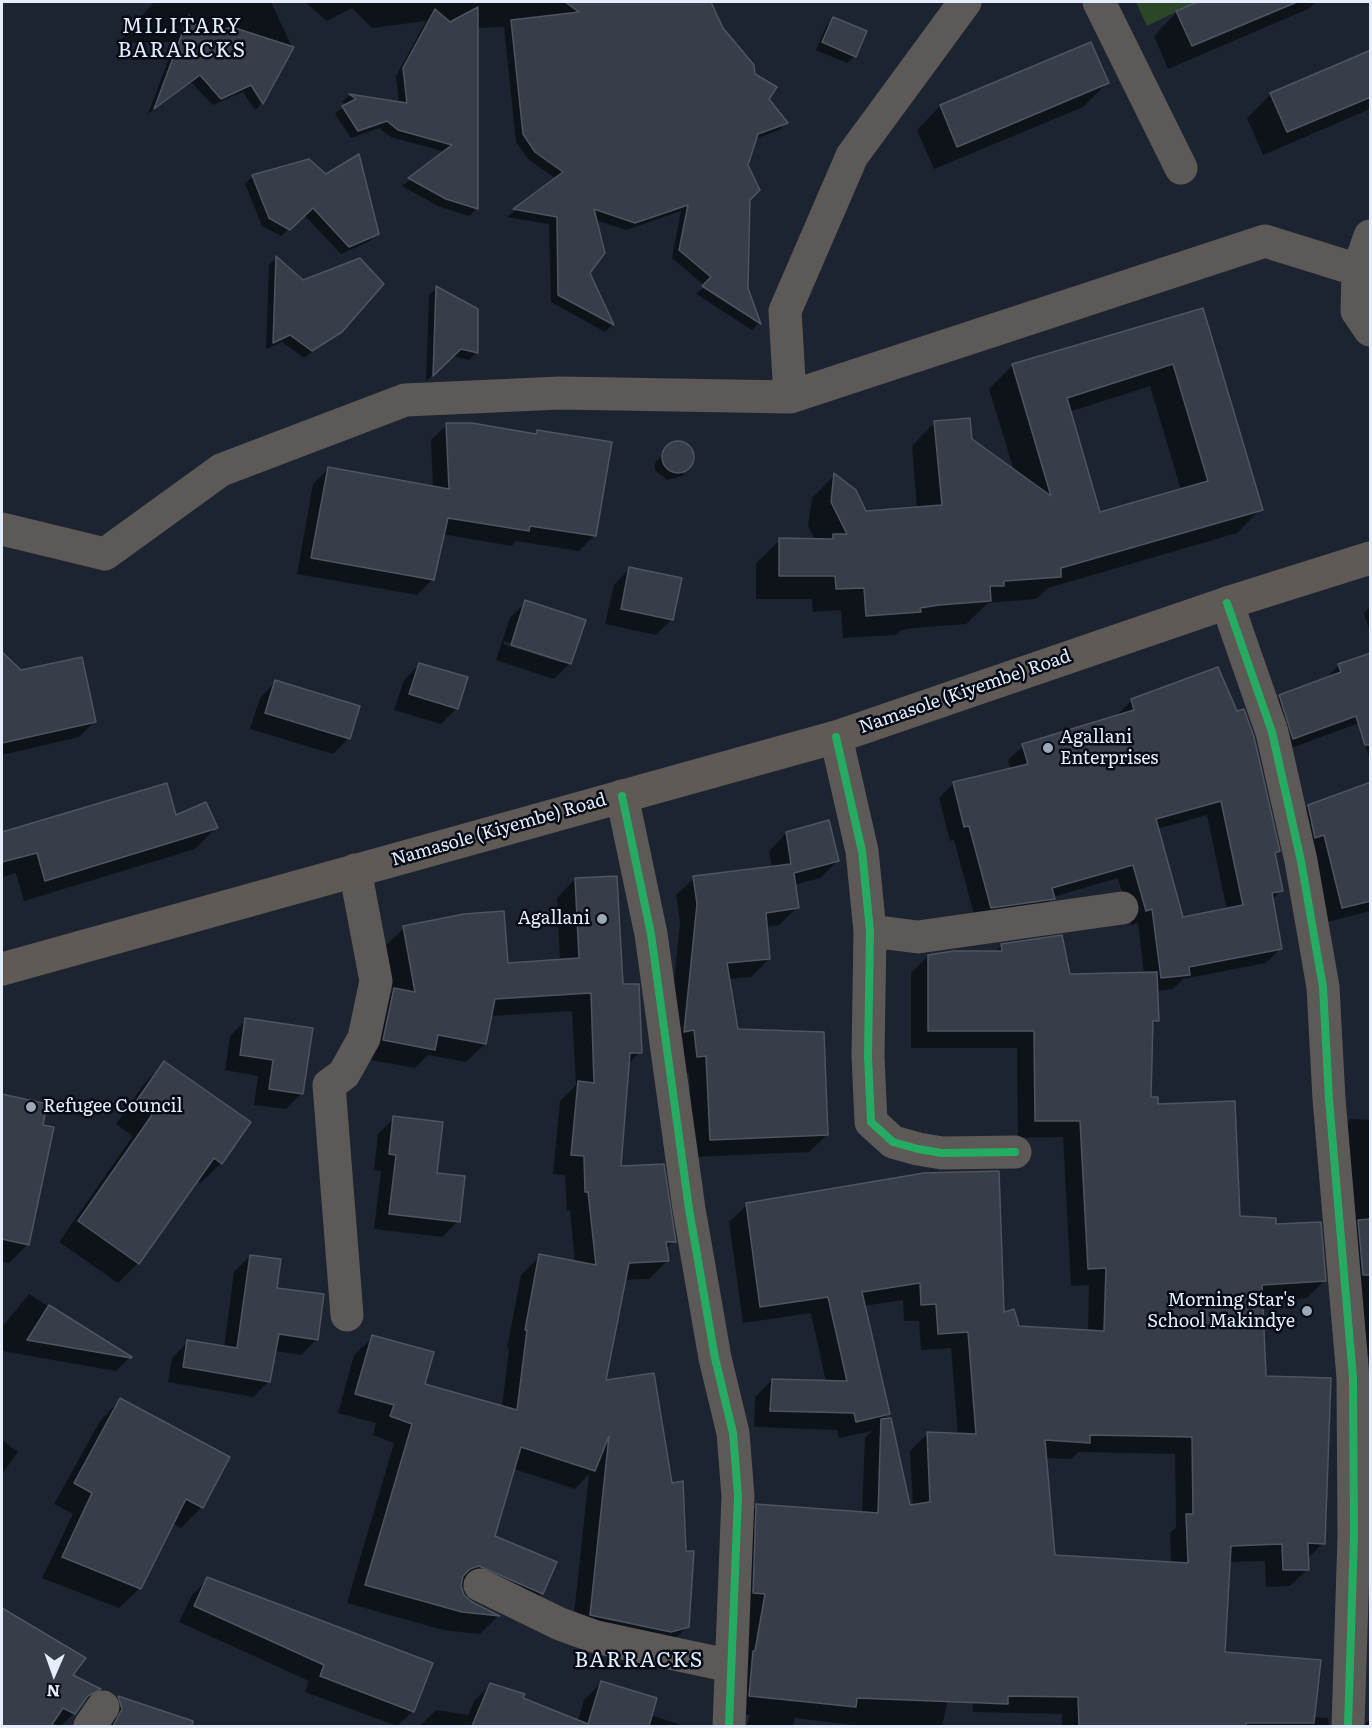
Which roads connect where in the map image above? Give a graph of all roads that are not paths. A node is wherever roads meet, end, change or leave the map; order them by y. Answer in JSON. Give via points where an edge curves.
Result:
{"nodes":[{"id":1,"x":965,"y":2,"type":"edge"},
{"id":2,"x":1099,"y":2,"type":"edge"},
{"id":3,"x":1181,"y":168,"type":"dead end"},
{"id":4,"x":1371,"y":236,"type":"edge"},
{"id":5,"x":1358,"y":270,"type":"junction"},
{"id":6,"x":1371,"y":330,"type":"edge"},
{"id":7,"x":790,"y":397,"type":"junction"},
{"id":8,"x":2,"y":529,"type":"edge"},
{"id":9,"x":1371,"y":558,"type":"edge"},
{"id":10,"x":1227,"y":603,"type":"junction"},
{"id":11,"x":836,"y":737,"type":"junction"},
{"id":12,"x":622,"y":796,"type":"junction"},
{"id":13,"x":355,"y":870,"type":"junction"},
{"id":14,"x":1122,"y":908,"type":"dead end"},
{"id":15,"x":870,"y":931,"type":"junction"},
{"id":16,"x":2,"y":969,"type":"edge"},
{"id":17,"x":1015,"y":1152,"type":"dead end"},
{"id":18,"x":346,"y":1315,"type":"dead end"},
{"id":19,"x":1362,"y":1535,"type":"edge"},
{"id":20,"x":480,"y":1585,"type":"dead end"},
{"id":21,"x":1360,"y":1640,"type":"edge"},
{"id":22,"x":731,"y":1666,"type":"junction"},
{"id":23,"x":729,"y":1726,"type":"edge"},
{"id":24,"x":1348,"y":1726,"type":"edge"}],
"edges":[{"from":1,"to":7,"type":"street","via":[[852,156],[785,310]]},
{"from":2,"to":3,"type":"street"},
{"from":4,"to":5,"type":"street"},
{"from":5,"to":6,"type":"street","via":[[1357,311]]},
{"from":5,"to":7,"type":"street","via":[[1265,241]]},
{"from":7,"to":8,"type":"street","via":[[560,393],[405,400],[221,470],[105,554]]},
{"from":9,"to":10,"type":"main road","name":"Namasole (Kiyembe) Road"},
{"from":10,"to":11,"type":"main road","name":"Namasole (Kiyembe) Road"},
{"from":10,"to":19,"type":"street","via":[[1272,732],[1301,861],[1323,987]]},
{"from":11,"to":12,"type":"main road","name":"Namasole (Kiyembe) Road"},
{"from":11,"to":15,"type":"street","via":[[862,851]]},
{"from":12,"to":13,"type":"main road","name":"Namasole (Kiyembe) Road"},
{"from":12,"to":22,"type":"street","via":[[651,934],[688,1209],[715,1358],[733,1432],[738,1496]]},
{"from":13,"to":16,"type":"main road","name":"Namasole (Kiyembe) Road"},
{"from":13,"to":18,"type":"street","via":[[376,981],[364,1038],[344,1074],[329,1085]]},
{"from":14,"to":15,"type":"street","via":[[918,937]]},
{"from":15,"to":17,"type":"street","via":[[871,1122],[893,1142],[918,1149],[942,1153]]},
{"from":19,"to":21,"type":"street"},
{"from":20,"to":22,"type":"street","via":[[596,1637]]},
{"from":21,"to":24,"type":"street"},
{"from":22,"to":23,"type":"street"}]}
